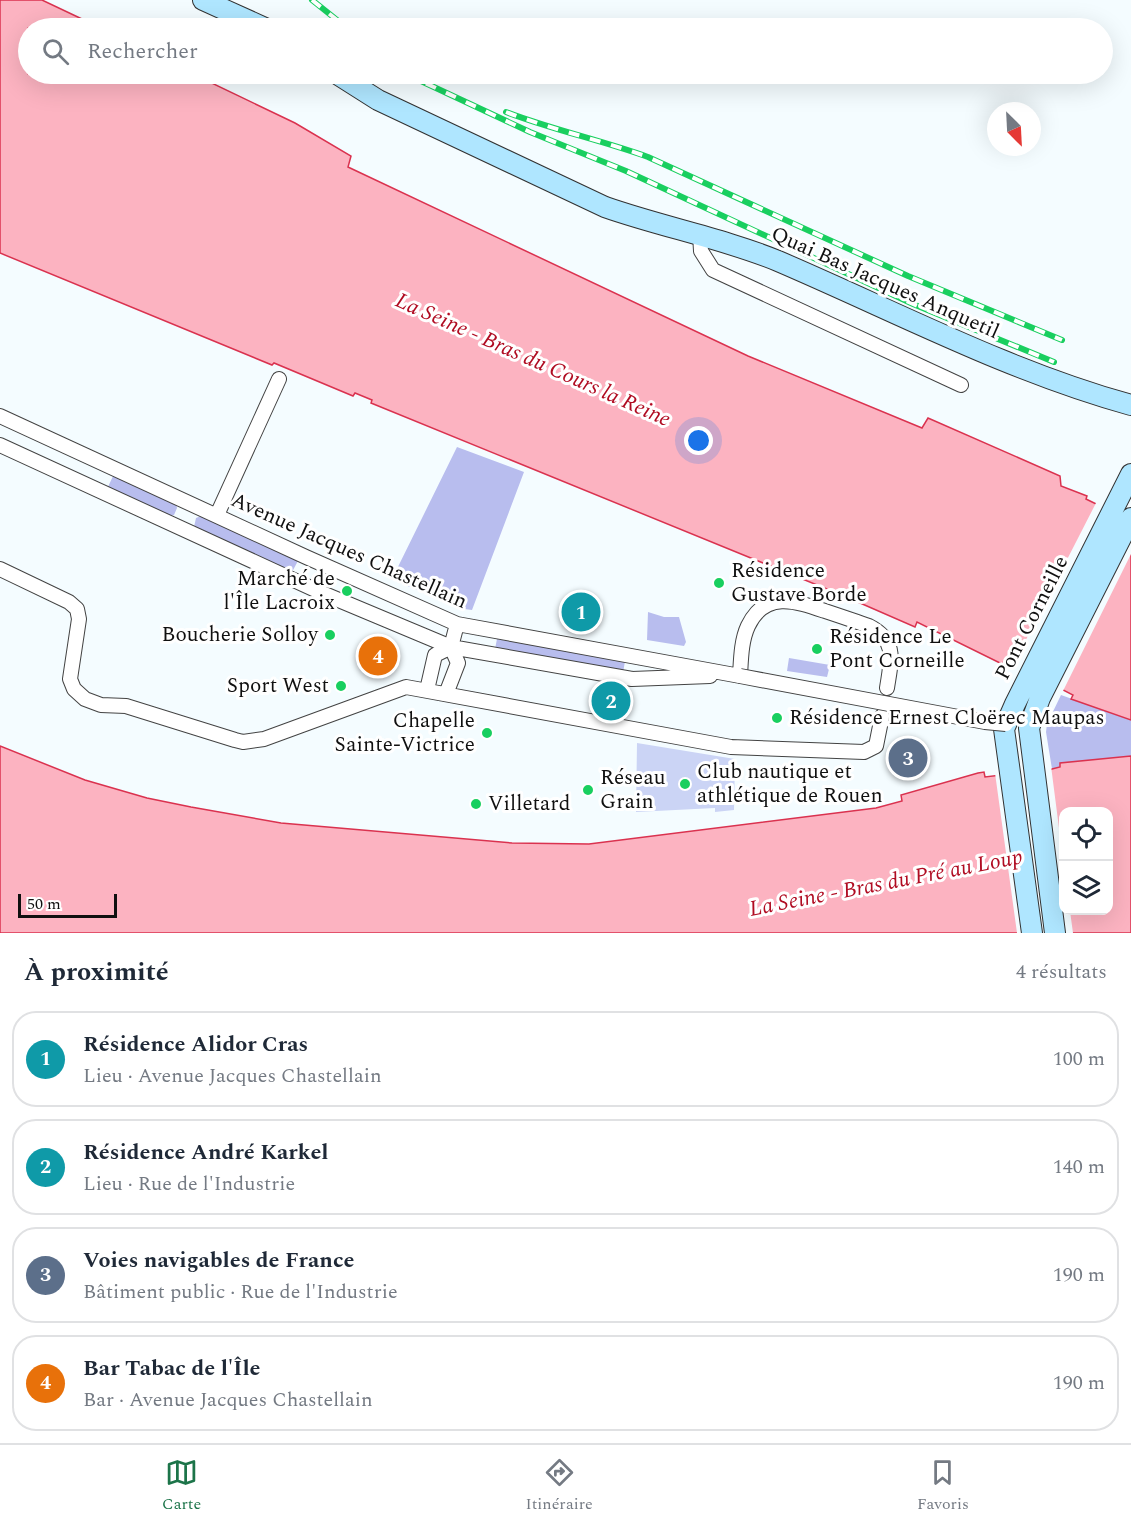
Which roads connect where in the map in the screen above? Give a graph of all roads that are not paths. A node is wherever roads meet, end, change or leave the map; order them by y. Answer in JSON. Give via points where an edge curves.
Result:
{"nodes":[{"id":1,"x":203,"y":0,"type":"edge"},
{"id":2,"x":243,"y":18,"type":"edge"},
{"id":3,"x":353,"y":84,"type":"edge"},
{"id":4,"x":700,"y":234,"type":"junction"},
{"id":5,"x":279,"y":379,"type":"dead end"},
{"id":6,"x":962,"y":385,"type":"dead end"},
{"id":7,"x":1131,"y":405,"type":"edge"},
{"id":8,"x":0,"y":416,"type":"edge"},
{"id":9,"x":0,"y":445,"type":"edge"},
{"id":10,"x":1131,"y":474,"type":"edge"},
{"id":11,"x":194,"y":505,"type":"junction"},
{"id":12,"x":217,"y":515,"type":"junction"},
{"id":13,"x":1131,"y":518,"type":"edge"},
{"id":14,"x":181,"y":529,"type":"junction"},
{"id":15,"x":0,"y":569,"type":"edge"},
{"id":16,"x":335,"y":570,"type":"junction"},
{"id":17,"x":322,"y":593,"type":"junction"},
{"id":18,"x":457,"y":624,"type":"junction"},
{"id":19,"x":451,"y":647,"type":"junction"},
{"id":20,"x":736,"y":676,"type":"junction"},
{"id":21,"x":887,"y":688,"type":"dead end"},
{"id":22,"x":427,"y":690,"type":"junction"},
{"id":23,"x":446,"y":694,"type":"junction"},
{"id":24,"x":882,"y":716,"type":"dead end"},
{"id":25,"x":1006,"y":724,"type":"junction"},
{"id":26,"x":1029,"y":728,"type":"junction"},
{"id":27,"x":1032,"y":933,"type":"edge"},
{"id":28,"x":1055,"y":933,"type":"edge"}],
"edges":[{"from":1,"to":2,"type":"main road"},
{"from":3,"to":4,"type":"main road","name":"Quai Bas Jacques Anquetil","via":[[378,100],[605,207]]},
{"from":4,"to":6,"type":"street","via":[[701,251],[713,270]]},
{"from":4,"to":7,"type":"main road","name":"Quai Bas Jacques Anquetil","via":[[768,257],[1030,373]]},
{"from":5,"to":12,"type":"street"},
{"from":8,"to":11,"type":"street","name":"Avenue Jacques Chastellain"},
{"from":9,"to":14,"type":"street","name":"Avenue Jacques Chastellain"},
{"from":10,"to":25,"type":"main road","name":"Pont Corneille"},
{"from":11,"to":12,"type":"street","name":"Avenue Jacques Chastellain"},
{"from":11,"to":14,"type":"street"},
{"from":12,"to":16,"type":"street","name":"Avenue Jacques Chastellain"},
{"from":13,"to":26,"type":"main road","name":"Pont Corneille","via":[[1040,698]]},
{"from":14,"to":17,"type":"street","name":"Avenue Jacques Chastellain"},
{"from":15,"to":22,"type":"street","via":[[77,609],[70,679],[85,699],[101,705],[126,706],[243,742],[264,739],[406,687]]},
{"from":16,"to":17,"type":"street"},
{"from":16,"to":18,"type":"street","name":"Avenue Jacques Chastellain"},
{"from":17,"to":19,"type":"street","name":"Avenue Jacques Chastellain"},
{"from":18,"to":19,"type":"street"},
{"from":18,"to":20,"type":"street","name":"Avenue Jacques Chastellain"},
{"from":19,"to":20,"type":"street","name":"Avenue Jacques Chastellain","via":[[632,678]]},
{"from":19,"to":22,"type":"street","via":[[435,655]]},
{"from":19,"to":23,"type":"street","via":[[458,663]]},
{"from":20,"to":21,"type":"street","via":[[752,620],[768,605],[789,600],[879,632],[891,652]]},
{"from":20,"to":25,"type":"street","name":"Avenue Jacques Chastellain","bridge":true},
{"from":22,"to":23,"type":"street"},
{"from":23,"to":24,"type":"street","via":[[731,747],[864,752],[876,746]]},
{"from":25,"to":26,"type":"street","name":"Avenue Jacques Chastellain"},
{"from":25,"to":27,"type":"main road","name":"Pont Corneille","via":[[1004,736]]},
{"from":26,"to":28,"type":"main road","name":"Pont Corneille"}]}
